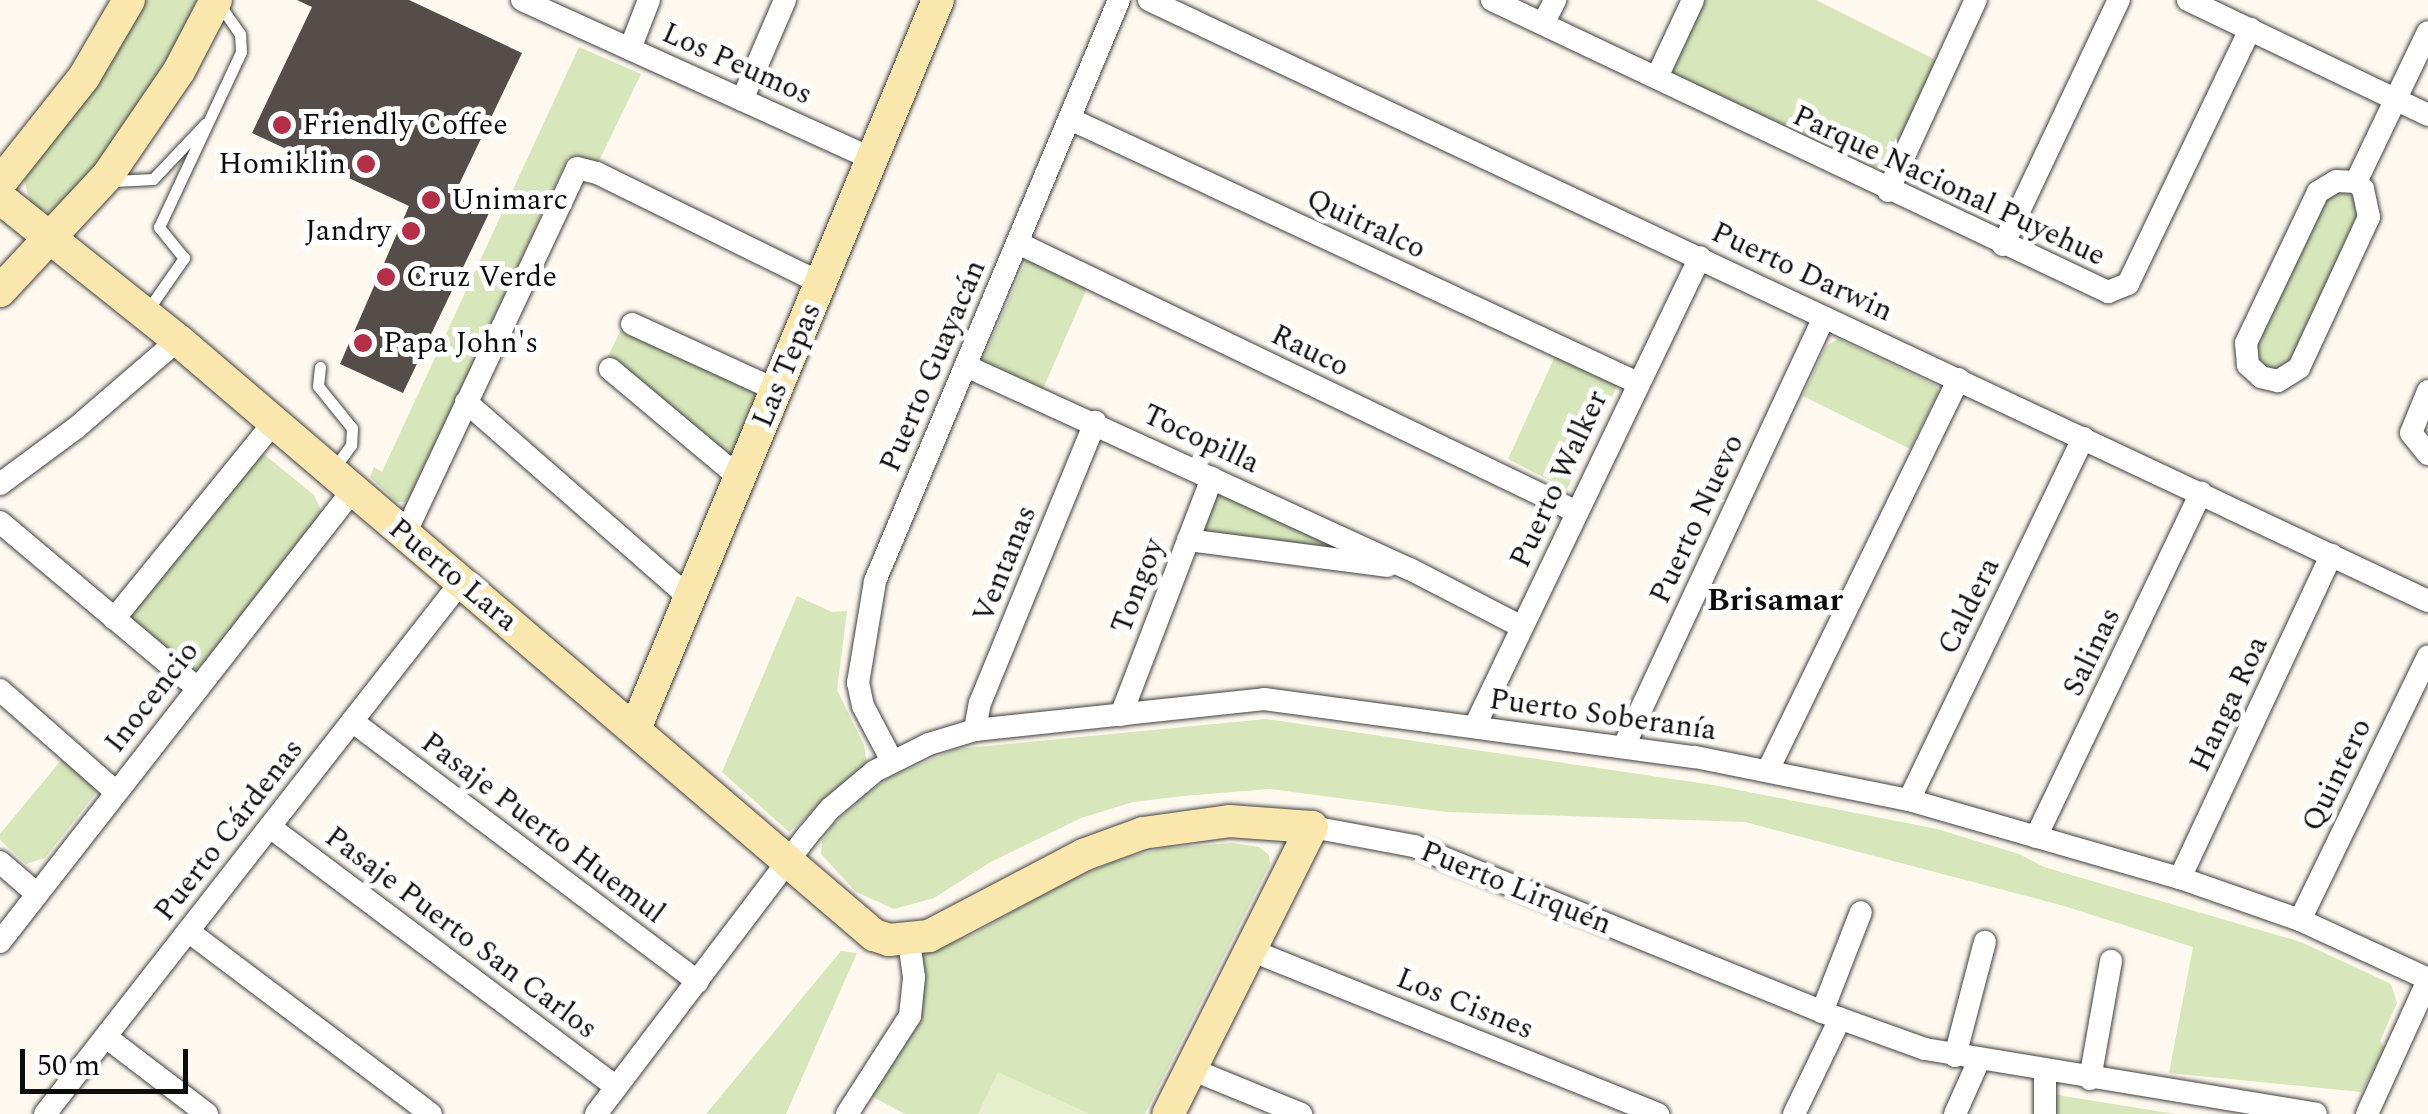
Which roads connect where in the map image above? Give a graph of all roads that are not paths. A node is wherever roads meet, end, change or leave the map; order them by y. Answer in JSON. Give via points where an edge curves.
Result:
{"nodes":[{"id":1,"x":129,"y":0,"type":"edge"},
{"id":2,"x":216,"y":0,"type":"edge"},
{"id":3,"x":522,"y":0,"type":"edge"},
{"id":4,"x":649,"y":0,"type":"edge"},
{"id":5,"x":785,"y":0,"type":"edge"},
{"id":6,"x":938,"y":0,"type":"edge"},
{"id":7,"x":1120,"y":0,"type":"edge"},
{"id":8,"x":1149,"y":0,"type":"edge"},
{"id":9,"x":1492,"y":0,"type":"edge"},
{"id":10,"x":1554,"y":0,"type":"edge"},
{"id":11,"x":1694,"y":0,"type":"edge"},
{"id":12,"x":1976,"y":0,"type":"edge"},
{"id":13,"x":2118,"y":0,"type":"edge"},
{"id":14,"x":2188,"y":0,"type":"edge"},
{"id":15,"x":1544,"y":24,"type":"junction"},
{"id":16,"x":2250,"y":29,"type":"junction"},
{"id":17,"x":2428,"y":32,"type":"edge"},
{"id":18,"x":630,"y":49,"type":"junction"},
{"id":19,"x":1658,"y":78,"type":"junction"},
{"id":20,"x":742,"y":100,"type":"junction"},
{"id":21,"x":2396,"y":100,"type":"junction"},
{"id":22,"x":2428,"y":115,"type":"edge"},
{"id":23,"x":1070,"y":120,"type":"junction"},
{"id":24,"x":207,"y":122,"type":"junction"},
{"id":25,"x":872,"y":158,"type":"junction"},
{"id":26,"x":2356,"y":182,"type":"junction"},
{"id":27,"x":0,"y":183,"type":"edge"},
{"id":28,"x":96,"y":189,"type":"junction"},
{"id":29,"x":1888,"y":191,"type":"junction"},
{"id":30,"x":0,"y":198,"type":"edge"},
{"id":31,"x":50,"y":241,"type":"junction"},
{"id":32,"x":1018,"y":243,"type":"junction"},
{"id":33,"x":2003,"y":244,"type":"junction"},
{"id":34,"x":1700,"y":258,"type":"junction"},
{"id":35,"x":821,"y":283,"type":"junction"},
{"id":36,"x":0,"y":291,"type":"edge"},
{"id":37,"x":144,"y":315,"type":"junction"},
{"id":38,"x":1824,"y":316,"type":"junction"},
{"id":39,"x":632,"y":324,"type":"dead end"},
{"id":40,"x":178,"y":340,"type":"junction"},
{"id":41,"x":320,"y":366,"type":"dead end"},
{"id":42,"x":966,"y":366,"type":"junction"},
{"id":43,"x":610,"y":369,"type":"dead end"},
{"id":44,"x":1958,"y":379,"type":"junction"},
{"id":45,"x":1638,"y":383,"type":"junction"},
{"id":46,"x":776,"y":390,"type":"junction"},
{"id":47,"x":2428,"y":391,"type":"edge"},
{"id":48,"x":466,"y":402,"type":"junction"},
{"id":49,"x":274,"y":422,"type":"junction"},
{"id":50,"x":1095,"y":422,"type":"junction"},
{"id":51,"x":2082,"y":438,"type":"junction"},
{"id":52,"x":2428,"y":454,"type":"edge"},
{"id":53,"x":740,"y":478,"type":"junction"},
{"id":54,"x":1212,"y":478,"type":"junction"},
{"id":55,"x":342,"y":481,"type":"junction"},
{"id":56,"x":0,"y":484,"type":"edge"},
{"id":57,"x":2201,"y":492,"type":"junction"},
{"id":58,"x":1577,"y":512,"type":"junction"},
{"id":59,"x":0,"y":522,"type":"edge"},
{"id":60,"x":405,"y":534,"type":"junction"},
{"id":61,"x":1188,"y":540,"type":"junction"},
{"id":62,"x":2331,"y":555,"type":"junction"},
{"id":63,"x":1410,"y":569,"type":"junction"},
{"id":64,"x":461,"y":582,"type":"junction"},
{"id":65,"x":690,"y":598,"type":"junction"},
{"id":66,"x":2428,"y":601,"type":"edge"},
{"id":67,"x":114,"y":619,"type":"junction"},
{"id":68,"x":1522,"y":628,"type":"junction"},
{"id":69,"x":2428,"y":656,"type":"edge"},
{"id":70,"x":197,"y":688,"type":"junction"},
{"id":71,"x":0,"y":690,"type":"edge"},
{"id":72,"x":1121,"y":715,"type":"junction"},
{"id":73,"x":352,"y":721,"type":"junction"},
{"id":74,"x":1475,"y":726,"type":"junction"},
{"id":75,"x":636,"y":729,"type":"junction"},
{"id":76,"x":975,"y":730,"type":"junction"},
{"id":77,"x":1624,"y":746,"type":"junction"},
{"id":78,"x":892,"y":762,"type":"junction"},
{"id":79,"x":1768,"y":770,"type":"junction"},
{"id":80,"x":116,"y":792,"type":"junction"},
{"id":81,"x":1909,"y":800,"type":"junction"},
{"id":82,"x":270,"y":826,"type":"junction"},
{"id":83,"x":1312,"y":827,"type":"junction"},
{"id":84,"x":2036,"y":837,"type":"junction"},
{"id":85,"x":0,"y":862,"type":"edge"},
{"id":86,"x":786,"y":862,"type":"junction"},
{"id":87,"x":2180,"y":878,"type":"junction"},
{"id":88,"x":37,"y":894,"type":"junction"},
{"id":89,"x":1861,"y":912,"type":"dead end"},
{"id":90,"x":2300,"y":920,"type":"junction"},
{"id":91,"x":188,"y":931,"type":"junction"},
{"id":92,"x":910,"y":940,"type":"junction"},
{"id":93,"x":0,"y":942,"type":"edge"},
{"id":94,"x":1985,"y":942,"type":"dead end"},
{"id":95,"x":1250,"y":950,"type":"junction"},
{"id":96,"x":2111,"y":961,"type":"dead end"},
{"id":97,"x":2428,"y":979,"type":"edge"},
{"id":98,"x":698,"y":982,"type":"junction"},
{"id":99,"x":1831,"y":1016,"type":"junction"},
{"id":100,"x":106,"y":1036,"type":"junction"},
{"id":101,"x":1967,"y":1058,"type":"junction"},
{"id":102,"x":1190,"y":1069,"type":"junction"},
{"id":103,"x":2045,"y":1072,"type":"junction"},
{"id":104,"x":2090,"y":1079,"type":"junction"},
{"id":105,"x":616,"y":1087,"type":"junction"},
{"id":106,"x":45,"y":1114,"type":"edge"},
{"id":107,"x":207,"y":1114,"type":"edge"},
{"id":108,"x":431,"y":1114,"type":"edge"},
{"id":109,"x":596,"y":1114,"type":"edge"},
{"id":110,"x":846,"y":1114,"type":"edge"},
{"id":111,"x":1168,"y":1114,"type":"edge"},
{"id":112,"x":1301,"y":1114,"type":"edge"},
{"id":113,"x":1658,"y":1114,"type":"edge"},
{"id":114,"x":1794,"y":1114,"type":"edge"},
{"id":115,"x":1956,"y":1114,"type":"edge"},
{"id":116,"x":2045,"y":1114,"type":"edge"},
{"id":117,"x":2316,"y":1114,"type":"edge"},
{"id":118,"x":2367,"y":1114,"type":"edge"}],
"edges":[{"from":1,"to":27,"type":"street","via":[[84,76]]},
{"from":2,"to":24,"type":"lane","via":[[240,34],[241,52]]},
{"from":2,"to":28,"type":"street","via":[[154,112]]},
{"from":3,"to":18,"type":"street","name":"Los Peumos"},
{"from":4,"to":18,"type":"street"},
{"from":5,"to":20,"type":"street"},
{"from":6,"to":25,"type":"street","name":"Las Tepas"},
{"from":7,"to":23,"type":"street","name":"Puerto Guayacán"},
{"from":8,"to":34,"type":"street","name":"Puerto Darwin"},
{"from":9,"to":15,"type":"street","name":"Parque Nacional Puyehue"},
{"from":10,"to":15,"type":"street"},
{"from":11,"to":19,"type":"street"},
{"from":12,"to":29,"type":"street"},
{"from":13,"to":33,"type":"street"},
{"from":14,"to":16,"type":"street"},
{"from":15,"to":19,"type":"street","name":"Parque Nacional Puyehue"},
{"from":16,"to":21,"type":"street"},
{"from":16,"to":33,"type":"street","name":"Parque Nacional Puyehue","via":[[2128,284],[2116,292],[2099,290]]},
{"from":17,"to":21,"type":"street"},
{"from":18,"to":20,"type":"street","name":"Los Peumos"},
{"from":19,"to":29,"type":"street","name":"Parque Nacional Puyehue"},
{"from":20,"to":25,"type":"street","name":"Los Peumos"},
{"from":21,"to":22,"type":"street"},
{"from":21,"to":26,"type":"street"},
{"from":23,"to":32,"type":"street","name":"Puerto Guayacán"},
{"from":23,"to":45,"type":"street","name":"Quitralco"},
{"from":24,"to":28,"type":"lane","via":[[153,179],[124,179]]},
{"from":24,"to":37,"type":"lane","via":[[160,227],[184,258]]},
{"from":25,"to":35,"type":"street","name":"Las Tepas"},
{"from":26,"to":26,"type":"street","via":[[2367,193],[2369,217],[2299,368],[2278,381],[2261,377],[2248,365],[2246,342],[2302,225],[2325,185]]},
{"from":28,"to":31,"type":"street"},
{"from":29,"to":33,"type":"street","name":"Parque Nacional Puyehue"},
{"from":30,"to":31,"type":"street","name":"Puerto Lara"},
{"from":31,"to":36,"type":"street"},
{"from":31,"to":37,"type":"street","name":"Puerto Lara"},
{"from":32,"to":42,"type":"street","name":"Puerto Guayacán"},
{"from":32,"to":58,"type":"street","name":"Rauco"},
{"from":34,"to":38,"type":"street","name":"Puerto Darwin"},
{"from":34,"to":45,"type":"street","name":"Puerto Walker"},
{"from":35,"to":46,"type":"street","name":"Las Tepas"},
{"from":35,"to":48,"type":"street","via":[[577,168]]},
{"from":37,"to":40,"type":"street","name":"Puerto Lara"},
{"from":38,"to":44,"type":"street","name":"Puerto Darwin"},
{"from":38,"to":77,"type":"street","name":"Puerto Nuevo"},
{"from":39,"to":46,"type":"street"},
{"from":40,"to":49,"type":"street","name":"Puerto Lara"},
{"from":40,"to":56,"type":"street"},
{"from":41,"to":55,"type":"lane","via":[[318,386],[352,428]]},
{"from":42,"to":50,"type":"street","name":"Tocopilla"},
{"from":42,"to":78,"type":"street","name":"Puerto Guayacán","via":[[875,581],[866,619],[858,683]]},
{"from":43,"to":53,"type":"street"},
{"from":44,"to":51,"type":"street","name":"Puerto Darwin"},
{"from":44,"to":79,"type":"street"},
{"from":45,"to":58,"type":"street","name":"Puerto Walker"},
{"from":46,"to":53,"type":"street","name":"Las Tepas"},
{"from":47,"to":52,"type":"street","via":[[2412,433]]},
{"from":48,"to":60,"type":"street"},
{"from":48,"to":65,"type":"street"},
{"from":49,"to":55,"type":"street","name":"Puerto Lara"},
{"from":49,"to":67,"type":"street"},
{"from":50,"to":54,"type":"street","name":"Tocopilla"},
{"from":50,"to":76,"type":"street","name":"Ventanas","via":[[980,703]]},
{"from":51,"to":57,"type":"street","name":"Puerto Darwin"},
{"from":51,"to":81,"type":"street","name":"Caldera"},
{"from":53,"to":65,"type":"street","name":"Las Tepas"},
{"from":54,"to":61,"type":"street","name":"Tongoy"},
{"from":54,"to":63,"type":"street","name":"Tocopilla"},
{"from":55,"to":60,"type":"street","name":"Puerto Lara"},
{"from":55,"to":70,"type":"street","name":"Inocencio"},
{"from":57,"to":62,"type":"street","name":"Puerto Darwin"},
{"from":57,"to":84,"type":"street","name":"Salinas"},
{"from":58,"to":68,"type":"street","name":"Puerto Walker"},
{"from":59,"to":67,"type":"street"},
{"from":60,"to":64,"type":"street","name":"Puerto Lara"},
{"from":61,"to":63,"type":"street","name":"Tocopilla"},
{"from":61,"to":72,"type":"street","name":"Tongoy"},
{"from":62,"to":66,"type":"street","name":"Puerto Darwin"},
{"from":62,"to":87,"type":"street","name":"Hanga Roa"},
{"from":63,"to":68,"type":"street","name":"Tocopilla"},
{"from":64,"to":73,"type":"street","name":"Puerto Cárdenas"},
{"from":64,"to":75,"type":"street","name":"Puerto Lara"},
{"from":65,"to":75,"type":"street","name":"Las Tepas"},
{"from":67,"to":70,"type":"street"},
{"from":68,"to":74,"type":"street","name":"Puerto Walker"},
{"from":69,"to":90,"type":"street","name":"Quintero"},
{"from":70,"to":80,"type":"street","name":"Inocencio"},
{"from":71,"to":80,"type":"street"},
{"from":72,"to":74,"type":"street","name":"Puerto Soberanía","via":[[1264,699]]},
{"from":72,"to":76,"type":"street","name":"Puerto Soberanía"},
{"from":73,"to":82,"type":"street","name":"Puerto Cárdenas"},
{"from":73,"to":98,"type":"street","name":"Pasaje Puerto Huemul"},
{"from":74,"to":77,"type":"street","name":"Puerto Soberanía"},
{"from":75,"to":86,"type":"street","name":"Puerto Lara"},
{"from":76,"to":78,"type":"street","name":"Puerto Soberanía"},
{"from":77,"to":79,"type":"street","name":"Puerto Soberanía"},
{"from":78,"to":86,"type":"street","name":"Puerto Soberanía","via":[[831,808]]},
{"from":79,"to":81,"type":"street","name":"Puerto Soberanía"},
{"from":80,"to":88,"type":"street","name":"Inocencio"},
{"from":81,"to":84,"type":"street","name":"Puerto Soberanía"},
{"from":82,"to":91,"type":"street","name":"Puerto Cárdenas"},
{"from":82,"to":105,"type":"street","name":"Pasaje Puerto San Carlos"},
{"from":83,"to":92,"type":"street","name":"Puerto Lirquén","via":[[1229,821],[1143,833],[1083,855]]},
{"from":83,"to":95,"type":"street"},
{"from":83,"to":99,"type":"street","name":"Puerto Lirquén","via":[[1414,846]]},
{"from":84,"to":87,"type":"street","name":"Puerto Soberanía"},
{"from":85,"to":88,"type":"street"},
{"from":86,"to":92,"type":"street","name":"Puerto Lara","via":[[874,935]]},
{"from":86,"to":98,"type":"street","name":"Puerto Soberanía"},
{"from":87,"to":90,"type":"street","name":"Puerto Soberanía"},
{"from":88,"to":93,"type":"street","name":"Inocencio"},
{"from":89,"to":99,"type":"street"},
{"from":90,"to":97,"type":"street","name":"Puerto Soberanía"},
{"from":91,"to":100,"type":"street","name":"Puerto Cárdenas"},
{"from":91,"to":108,"type":"street"},
{"from":92,"to":110,"type":"street","via":[[910,1016]]},
{"from":94,"to":101,"type":"street"},
{"from":95,"to":102,"type":"street"},
{"from":95,"to":113,"type":"street","name":"Los Cisnes"},
{"from":96,"to":104,"type":"street"},
{"from":97,"to":118,"type":"street"},
{"from":98,"to":105,"type":"street","name":"Puerto Soberanía"},
{"from":99,"to":101,"type":"street","name":"Puerto Lirquén"},
{"from":99,"to":114,"type":"street"},
{"from":100,"to":106,"type":"street","name":"Puerto Cárdenas"},
{"from":100,"to":107,"type":"street"},
{"from":101,"to":103,"type":"street","name":"Puerto Lirquén"},
{"from":101,"to":115,"type":"street"},
{"from":102,"to":111,"type":"street"},
{"from":102,"to":112,"type":"street"},
{"from":103,"to":104,"type":"street","name":"Puerto Lirquén"},
{"from":103,"to":116,"type":"street"},
{"from":104,"to":117,"type":"street","name":"Puerto Lirquén"},
{"from":105,"to":109,"type":"street","name":"Puerto Soberanía"}]}
